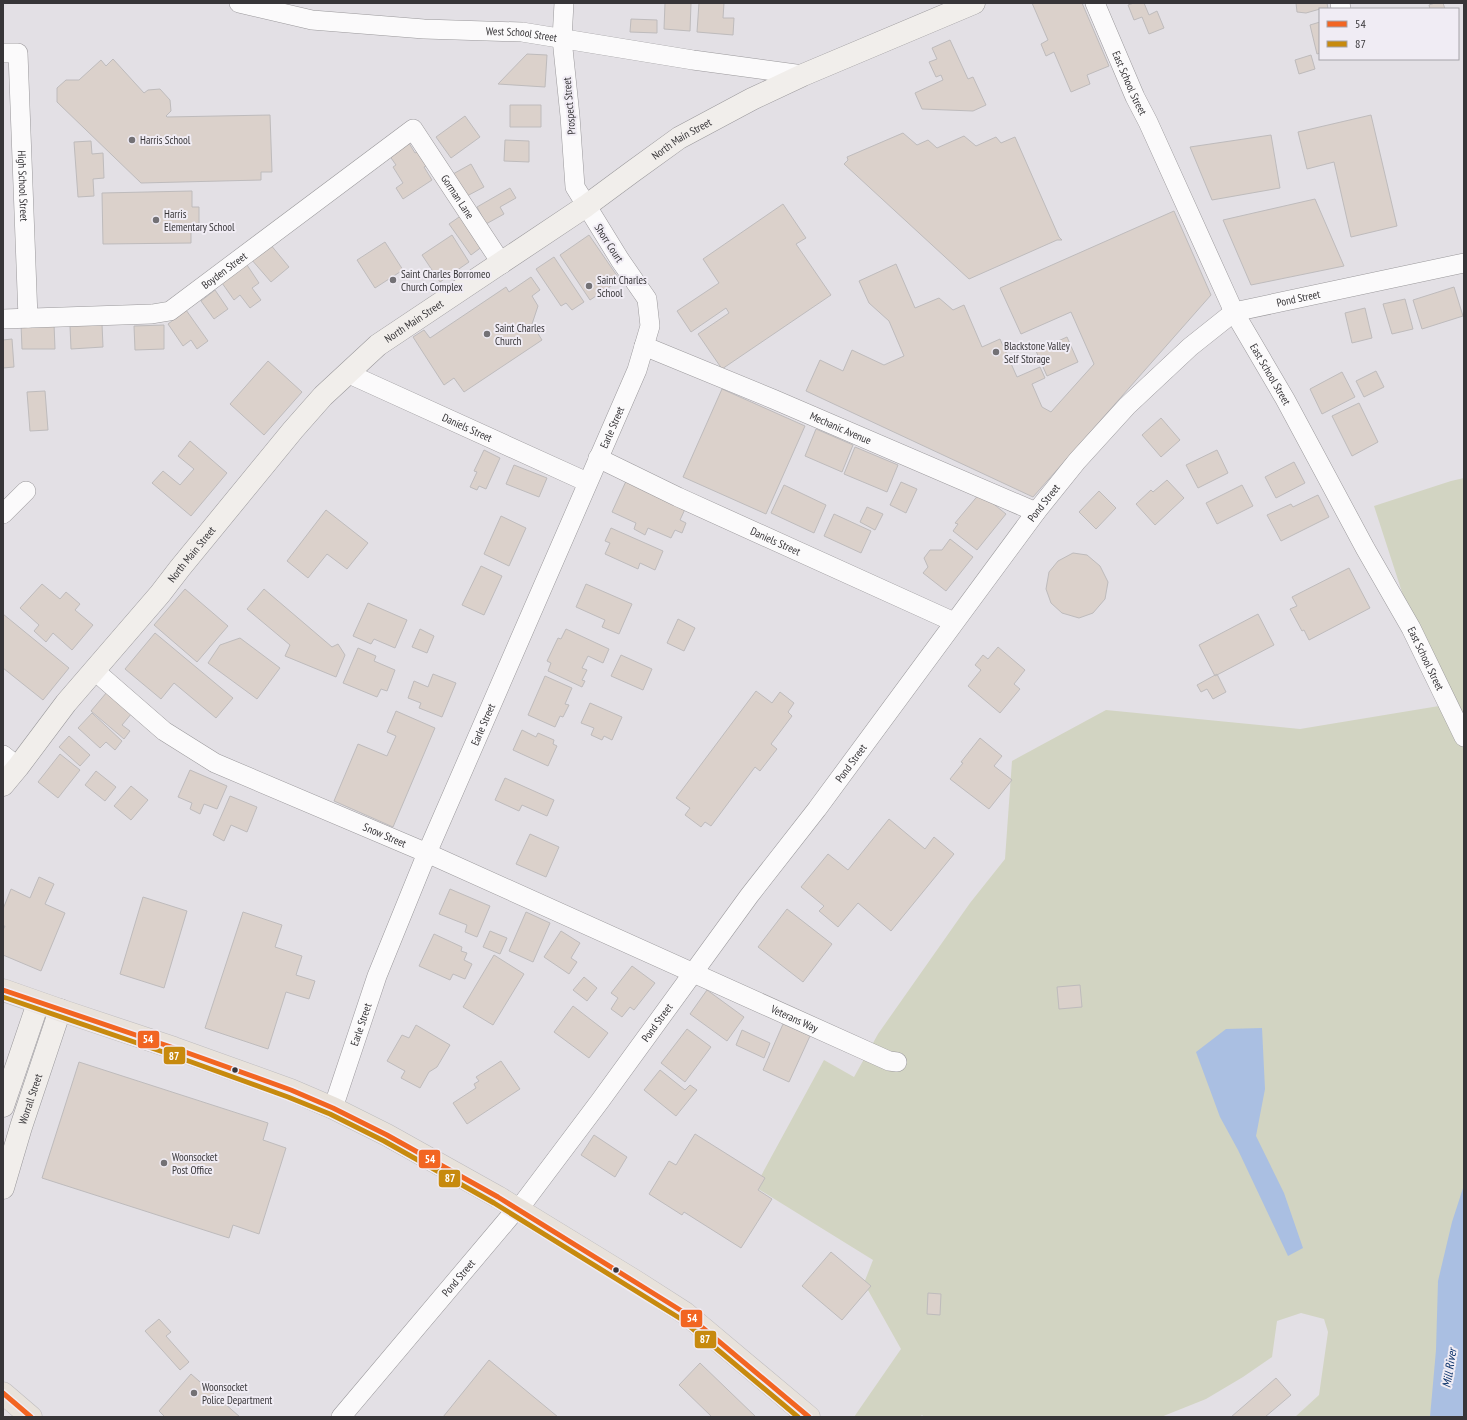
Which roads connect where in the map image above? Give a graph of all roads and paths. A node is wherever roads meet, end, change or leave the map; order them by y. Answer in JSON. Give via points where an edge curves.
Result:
{"nodes":[{"id":1,"x":239,"y":3,"type":"edge"},
{"id":2,"x":564,"y":3,"type":"edge"},
{"id":3,"x":974,"y":3,"type":"edge"},
{"id":4,"x":1095,"y":3,"type":"edge"},
{"id":5,"x":562,"y":39,"type":"junction"},
{"id":6,"x":11,"y":53,"type":"edge"},
{"id":7,"x":803,"y":75,"type":"junction"},
{"id":8,"x":413,"y":129,"type":"joint"},
{"id":9,"x":586,"y":206,"type":"junction"},
{"id":10,"x":1464,"y":263,"type":"edge"},
{"id":11,"x":502,"y":264,"type":"junction"},
{"id":12,"x":1234,"y":312,"type":"junction"},
{"id":13,"x":28,"y":318,"type":"junction"},
{"id":14,"x":3,"y":319,"type":"edge"},
{"id":15,"x":644,"y":346,"type":"junction"},
{"id":16,"x":347,"y":373,"type":"junction"},
{"id":17,"x":598,"y":458,"type":"junction"},
{"id":18,"x":587,"y":482,"type":"junction"},
{"id":19,"x":26,"y":491,"type":"dead end"},
{"id":20,"x":1036,"y":512,"type":"junction"},
{"id":21,"x":3,"y":514,"type":"edge"},
{"id":22,"x":954,"y":622,"type":"junction"},
{"id":23,"x":95,"y":671,"type":"junction"},
{"id":24,"x":1464,"y":737,"type":"edge"},
{"id":25,"x":11,"y":761,"type":"edge"},
{"id":26,"x":3,"y":785,"type":"edge"},
{"id":27,"x":427,"y":853,"type":"junction"},
{"id":28,"x":693,"y":972,"type":"junction"},
{"id":29,"x":3,"y":990,"type":"edge"},
{"id":30,"x":38,"y":1003,"type":"junction"},
{"id":31,"x":60,"y":1010,"type":"junction"},
{"id":32,"x":898,"y":1062,"type":"dead end"},
{"id":33,"x":3,"y":1106,"type":"edge"},
{"id":34,"x":333,"y":1108,"type":"junction"},
{"id":35,"x":3,"y":1188,"type":"edge"},
{"id":36,"x":518,"y":1210,"type":"junction"},
{"id":37,"x":3,"y":1393,"type":"edge"},
{"id":38,"x":31,"y":1417,"type":"edge"},
{"id":39,"x":341,"y":1417,"type":"edge"},
{"id":40,"x":809,"y":1417,"type":"edge"}],
"edges":[{"from":1,"to":5,"type":"street","name":"West School Street","via":[[312,20],[424,29],[522,32]]},
{"from":2,"to":5,"type":"street","name":"Prospect Street"},
{"from":3,"to":7,"type":"street","name":"North Main Street"},
{"from":4,"to":12,"type":"street","name":"East School Street"},
{"from":5,"to":7,"type":"street","name":"West School Street"},
{"from":5,"to":9,"type":"street","name":"Prospect Street","via":[[575,187]]},
{"from":6,"to":13,"type":"street","name":"High School Street"},
{"from":7,"to":9,"type":"street","name":"North Main Street","via":[[679,138]]},
{"from":8,"to":11,"type":"street","name":"Gorman Lane"},
{"from":8,"to":13,"type":"street","name":"Boyden Street","via":[[170,311],[152,314]]},
{"from":9,"to":11,"type":"street","name":"North Main Street"},
{"from":9,"to":15,"type":"street","name":"Shorr Court","via":[[647,299],[650,326]]},
{"from":10,"to":12,"type":"street","name":"Pond Street"},
{"from":11,"to":16,"type":"street","name":"North Main Street","via":[[378,345]]},
{"from":12,"to":20,"type":"street","name":"Pond Street","via":[[1190,347],[1126,406],[1076,461]]},
{"from":12,"to":24,"type":"street","name":"East School Street","via":[[1411,628]]},
{"from":13,"to":14,"type":"street","name":"Boyden Street"},
{"from":15,"to":17,"type":"street","name":"Earle Street","via":[[637,370]]},
{"from":15,"to":20,"type":"street","name":"Mechanic Avenue"},
{"from":16,"to":18,"type":"street","name":"Daniels Street"},
{"from":16,"to":23,"type":"street","name":"North Main Street","via":[[293,430]]},
{"from":17,"to":18,"type":"street","name":"Earle Street"},
{"from":17,"to":22,"type":"street","name":"Daniels Street"},
{"from":18,"to":27,"type":"street","name":"Earle Street"},
{"from":19,"to":21,"type":"street"},
{"from":20,"to":22,"type":"street","name":"Pond Street"},
{"from":22,"to":28,"type":"street","name":"Pond Street"},
{"from":23,"to":25,"type":"street","name":"North Main Street"},
{"from":23,"to":27,"type":"street","name":"Snow Street","via":[[164,731],[215,763]]},
{"from":25,"to":26,"type":"street","name":"North Main Street"},
{"from":27,"to":28,"type":"street","name":"Snow Street"},
{"from":27,"to":34,"type":"street","name":"Earle Street","via":[[377,976]]},
{"from":28,"to":32,"type":"street","name":"Veterans Way","via":[[889,1061]]},
{"from":28,"to":36,"type":"street","name":"Pond Street"},
{"from":29,"to":30,"type":"main road"},
{"from":30,"to":31,"type":"main road"},
{"from":30,"to":33,"type":"street"},
{"from":31,"to":34,"type":"main road","via":[[174,1048]]},
{"from":31,"to":35,"type":"street","name":"Worrall Street"},
{"from":34,"to":36,"type":"main road","via":[[401,1143]]},
{"from":36,"to":39,"type":"street","name":"Pond Street"},
{"from":36,"to":40,"type":"main road","via":[[685,1314]]},
{"from":37,"to":38,"type":"main road"}]}
